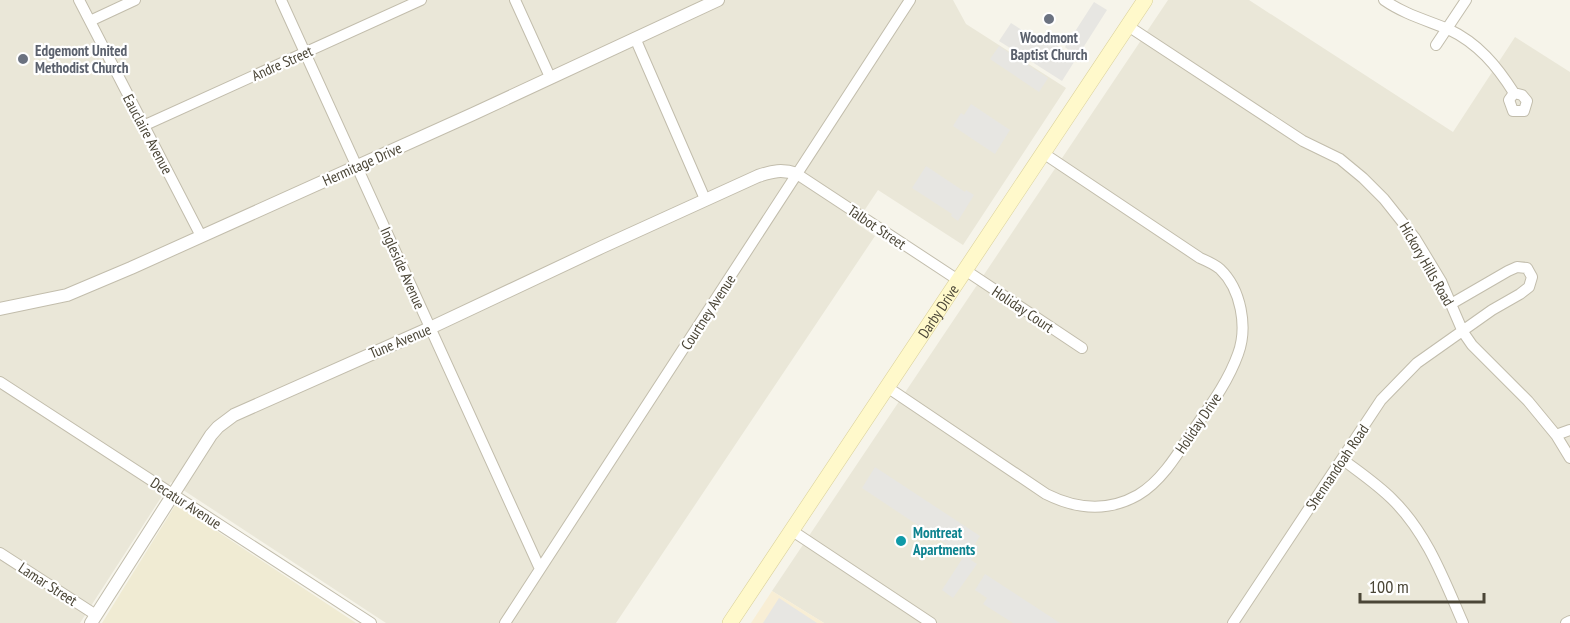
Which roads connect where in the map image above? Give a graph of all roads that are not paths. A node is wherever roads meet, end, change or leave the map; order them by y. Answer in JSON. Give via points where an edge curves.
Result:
{"nodes":[{"id":1,"x":79,"y":0,"type":"edge"},
{"id":2,"x":135,"y":0,"type":"edge"},
{"id":3,"x":281,"y":0,"type":"edge"},
{"id":4,"x":421,"y":0,"type":"edge"},
{"id":5,"x":515,"y":0,"type":"edge"},
{"id":6,"x":718,"y":0,"type":"edge"},
{"id":7,"x":910,"y":0,"type":"edge"},
{"id":8,"x":1145,"y":0,"type":"edge"},
{"id":9,"x":1384,"y":0,"type":"edge"},
{"id":10,"x":1466,"y":0,"type":"edge"},
{"id":11,"x":90,"y":21,"type":"junction"},
{"id":12,"x":1128,"y":26,"type":"junction"},
{"id":13,"x":1447,"y":29,"type":"junction"},
{"id":14,"x":635,"y":38,"type":"junction"},
{"id":15,"x":1436,"y":45,"type":"dead end"},
{"id":16,"x":305,"y":53,"type":"junction"},
{"id":17,"x":550,"y":77,"type":"junction"},
{"id":18,"x":1514,"y":93,"type":"dead end"},
{"id":19,"x":143,"y":126,"type":"junction"},
{"id":20,"x":1043,"y":153,"type":"junction"},
{"id":21,"x":357,"y":166,"type":"junction"},
{"id":22,"x":797,"y":174,"type":"junction"},
{"id":23,"x":705,"y":199,"type":"junction"},
{"id":24,"x":201,"y":236,"type":"junction"},
{"id":25,"x":961,"y":275,"type":"junction"},
{"id":26,"x":1451,"y":304,"type":"junction"},
{"id":27,"x":0,"y":309,"type":"edge"},
{"id":28,"x":430,"y":328,"type":"junction"},
{"id":29,"x":1463,"y":332,"type":"junction"},
{"id":30,"x":1082,"y":348,"type":"dead end"},
{"id":31,"x":0,"y":382,"type":"edge"},
{"id":32,"x":887,"y":387,"type":"junction"},
{"id":33,"x":1570,"y":430,"type":"edge"},
{"id":34,"x":1556,"y":435,"type":"junction"},
{"id":35,"x":1570,"y":458,"type":"edge"},
{"id":36,"x":1342,"y":459,"type":"junction"},
{"id":37,"x":173,"y":494,"type":"junction"},
{"id":38,"x":791,"y":530,"type":"junction"},
{"id":39,"x":0,"y":553,"type":"edge"},
{"id":40,"x":540,"y":569,"type":"junction"},
{"id":41,"x":93,"y":619,"type":"edge"},
{"id":42,"x":1570,"y":621,"type":"edge"},
{"id":43,"x":371,"y":623,"type":"edge"},
{"id":44,"x":505,"y":623,"type":"edge"},
{"id":45,"x":730,"y":623,"type":"edge"},
{"id":46,"x":931,"y":623,"type":"edge"},
{"id":47,"x":1233,"y":623,"type":"edge"},
{"id":48,"x":1463,"y":623,"type":"edge"},
{"id":49,"x":1566,"y":623,"type":"edge"}],
"edges":[{"from":1,"to":11,"type":"street","name":"Eauclaire Avenue"},
{"from":2,"to":11,"type":"street"},
{"from":3,"to":16,"type":"street","name":"Ingleside Avenue"},
{"from":4,"to":16,"type":"street","name":"Andre Street"},
{"from":5,"to":17,"type":"street"},
{"from":6,"to":14,"type":"street","name":"Hermitage Drive"},
{"from":7,"to":22,"type":"street","name":"Courtney Avenue"},
{"from":8,"to":12,"type":"main road","name":"Darby Drive"},
{"from":9,"to":13,"type":"street"},
{"from":10,"to":13,"type":"street"},
{"from":11,"to":19,"type":"street","name":"Eauclaire Avenue"},
{"from":12,"to":20,"type":"main road","name":"Darby Drive"},
{"from":12,"to":26,"type":"street","name":"Hickory Hills Road","via":[[1303,141],[1340,159],[1363,178],[1409,230]]},
{"from":13,"to":15,"type":"street"},
{"from":13,"to":18,"type":"street","via":[[1493,62]]},
{"from":14,"to":17,"type":"street","name":"Hermitage Drive"},
{"from":14,"to":23,"type":"street"},
{"from":16,"to":19,"type":"street","name":"Andre Street"},
{"from":16,"to":21,"type":"street","name":"Ingleside Avenue"},
{"from":17,"to":21,"type":"street","name":"Hermitage Drive"},
{"from":19,"to":24,"type":"street","name":"Eauclaire Avenue"},
{"from":20,"to":25,"type":"main road","name":"Darby Drive"},
{"from":20,"to":32,"type":"street","name":"Holiday Drive","via":[[1225,274],[1242,313],[1241,343],[1231,372],[1204,416],[1169,466],[1147,489],[1119,503],[1089,508],[1047,494]]},
{"from":21,"to":24,"type":"street","name":"Hermitage Drive"},
{"from":21,"to":28,"type":"street","name":"Ingleside Avenue"},
{"from":22,"to":23,"type":"street","name":"Tune Avenue","via":[[774,170]]},
{"from":22,"to":25,"type":"street","name":"Talbot Street"},
{"from":22,"to":40,"type":"street","name":"Courtney Avenue"},
{"from":23,"to":28,"type":"street","name":"Tune Avenue"},
{"from":24,"to":27,"type":"street","name":"Hermitage Drive","via":[[67,295]]},
{"from":25,"to":30,"type":"street","name":"Holiday Court"},
{"from":25,"to":32,"type":"main road","name":"Darby Drive"},
{"from":26,"to":29,"type":"street","name":"Hickory Hills Road"},
{"from":26,"to":29,"type":"street","name":"Shennandoah Road","via":[[1517,267],[1527,268],[1532,277],[1528,287]]},
{"from":28,"to":37,"type":"street","name":"Tune Avenue","via":[[234,415],[211,435]]},
{"from":28,"to":40,"type":"street","name":"Ingleside Avenue"},
{"from":29,"to":34,"type":"street","name":"Hickory Hills Road"},
{"from":29,"to":36,"type":"street","name":"Shennandoah Road","via":[[1409,369],[1381,400]]},
{"from":31,"to":37,"type":"street","name":"Decatur Avenue"},
{"from":32,"to":38,"type":"main road","name":"Darby Drive"},
{"from":33,"to":34,"type":"street"},
{"from":34,"to":35,"type":"street","name":"Hickory Hills Road"},
{"from":36,"to":47,"type":"street","name":"Shennandoah Road"},
{"from":36,"to":48,"type":"street","via":[[1378,486],[1407,516],[1430,550]]},
{"from":37,"to":41,"type":"street","name":"Tune Avenue"},
{"from":37,"to":43,"type":"street","name":"Decatur Avenue"},
{"from":38,"to":45,"type":"main road","name":"Darby Drive"},
{"from":38,"to":46,"type":"street"},
{"from":39,"to":41,"type":"street","name":"Lamar Street"},
{"from":40,"to":44,"type":"street","name":"Courtney Avenue"},
{"from":42,"to":49,"type":"street"}]}
